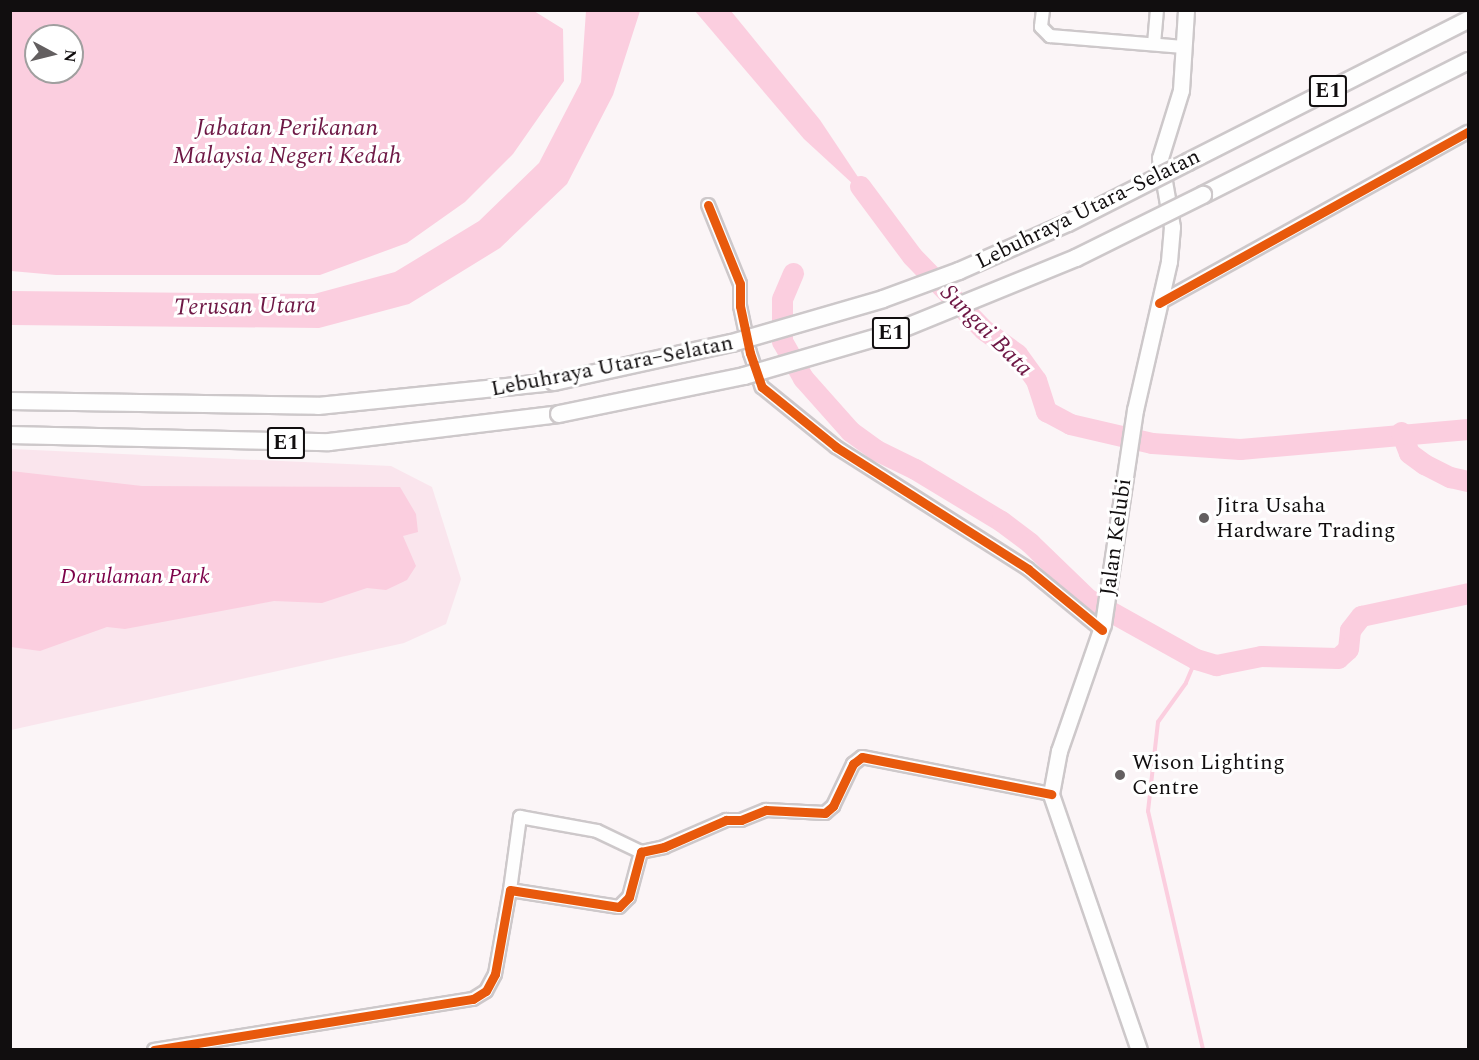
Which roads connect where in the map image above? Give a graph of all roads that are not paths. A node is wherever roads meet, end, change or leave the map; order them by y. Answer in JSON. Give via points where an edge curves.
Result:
{"nodes":[{"id":1,"x":1043,"y":10,"type":"edge"},
{"id":2,"x":1157,"y":10,"type":"edge"},
{"id":3,"x":1186,"y":10,"type":"edge"},
{"id":4,"x":1468,"y":20,"type":"edge"},
{"id":5,"x":1154,"y":45,"type":"junction"},
{"id":6,"x":1184,"y":47,"type":"junction"},
{"id":7,"x":1468,"y":61,"type":"edge"},
{"id":8,"x":1468,"y":132,"type":"edge"},
{"id":9,"x":708,"y":205,"type":"dead end"},
{"id":10,"x":1159,"y":303,"type":"junction"},
{"id":11,"x":10,"y":401,"type":"edge"},
{"id":12,"x":10,"y":435,"type":"edge"},
{"id":13,"x":1102,"y":627,"type":"junction"},
{"id":14,"x":1051,"y":794,"type":"junction"},
{"id":15,"x":641,"y":852,"type":"junction"},
{"id":16,"x":510,"y":890,"type":"junction"},
{"id":17,"x":154,"y":1050,"type":"edge"},
{"id":18,"x":1139,"y":1050,"type":"edge"}],
"edges":[{"from":1,"to":5,"type":"street","via":[[1041,27],[1050,36]]},
{"from":2,"to":5,"type":"street"},
{"from":3,"to":6,"type":"main road","name":"Jalan Kelubi"},
{"from":4,"to":11,"type":"highway","name":"Lebuhraya Utara–Selatan","number":"E1","bridge":true,"via":[[1059,227],[883,299],[777,332],[554,382],[318,406]]},
{"from":5,"to":6,"type":"street"},
{"from":6,"to":10,"type":"main road","name":"Jalan Kelubi","via":[[1176,109],[1161,151],[1172,235]]},
{"from":7,"to":12,"type":"highway","name":"Lebuhraya Utara–Selatan","number":"E1","bridge":true,"via":[[1076,258],[892,333],[744,376],[560,414],[322,442]]},
{"from":8,"to":10,"type":"street"},
{"from":9,"to":13,"type":"street","via":[[740,284],[748,344],[762,387],[836,447],[1028,569]]},
{"from":10,"to":13,"type":"main road","name":"Jalan Kelubi","via":[[1135,410]]},
{"from":13,"to":14,"type":"main road","name":"Jalan Kelubi","via":[[1059,751]]},
{"from":14,"to":15,"type":"street","via":[[862,757],[853,764],[833,806],[825,813],[766,810],[741,820],[726,820],[664,847]]},
{"from":14,"to":18,"type":"main road","name":"Jalan Kelubi"},
{"from":15,"to":16,"type":"street","via":[[629,897],[619,906]]},
{"from":15,"to":16,"type":"street","via":[[597,831],[520,817]]},
{"from":16,"to":17,"type":"street","via":[[495,974],[486,991],[473,999]]}]}
